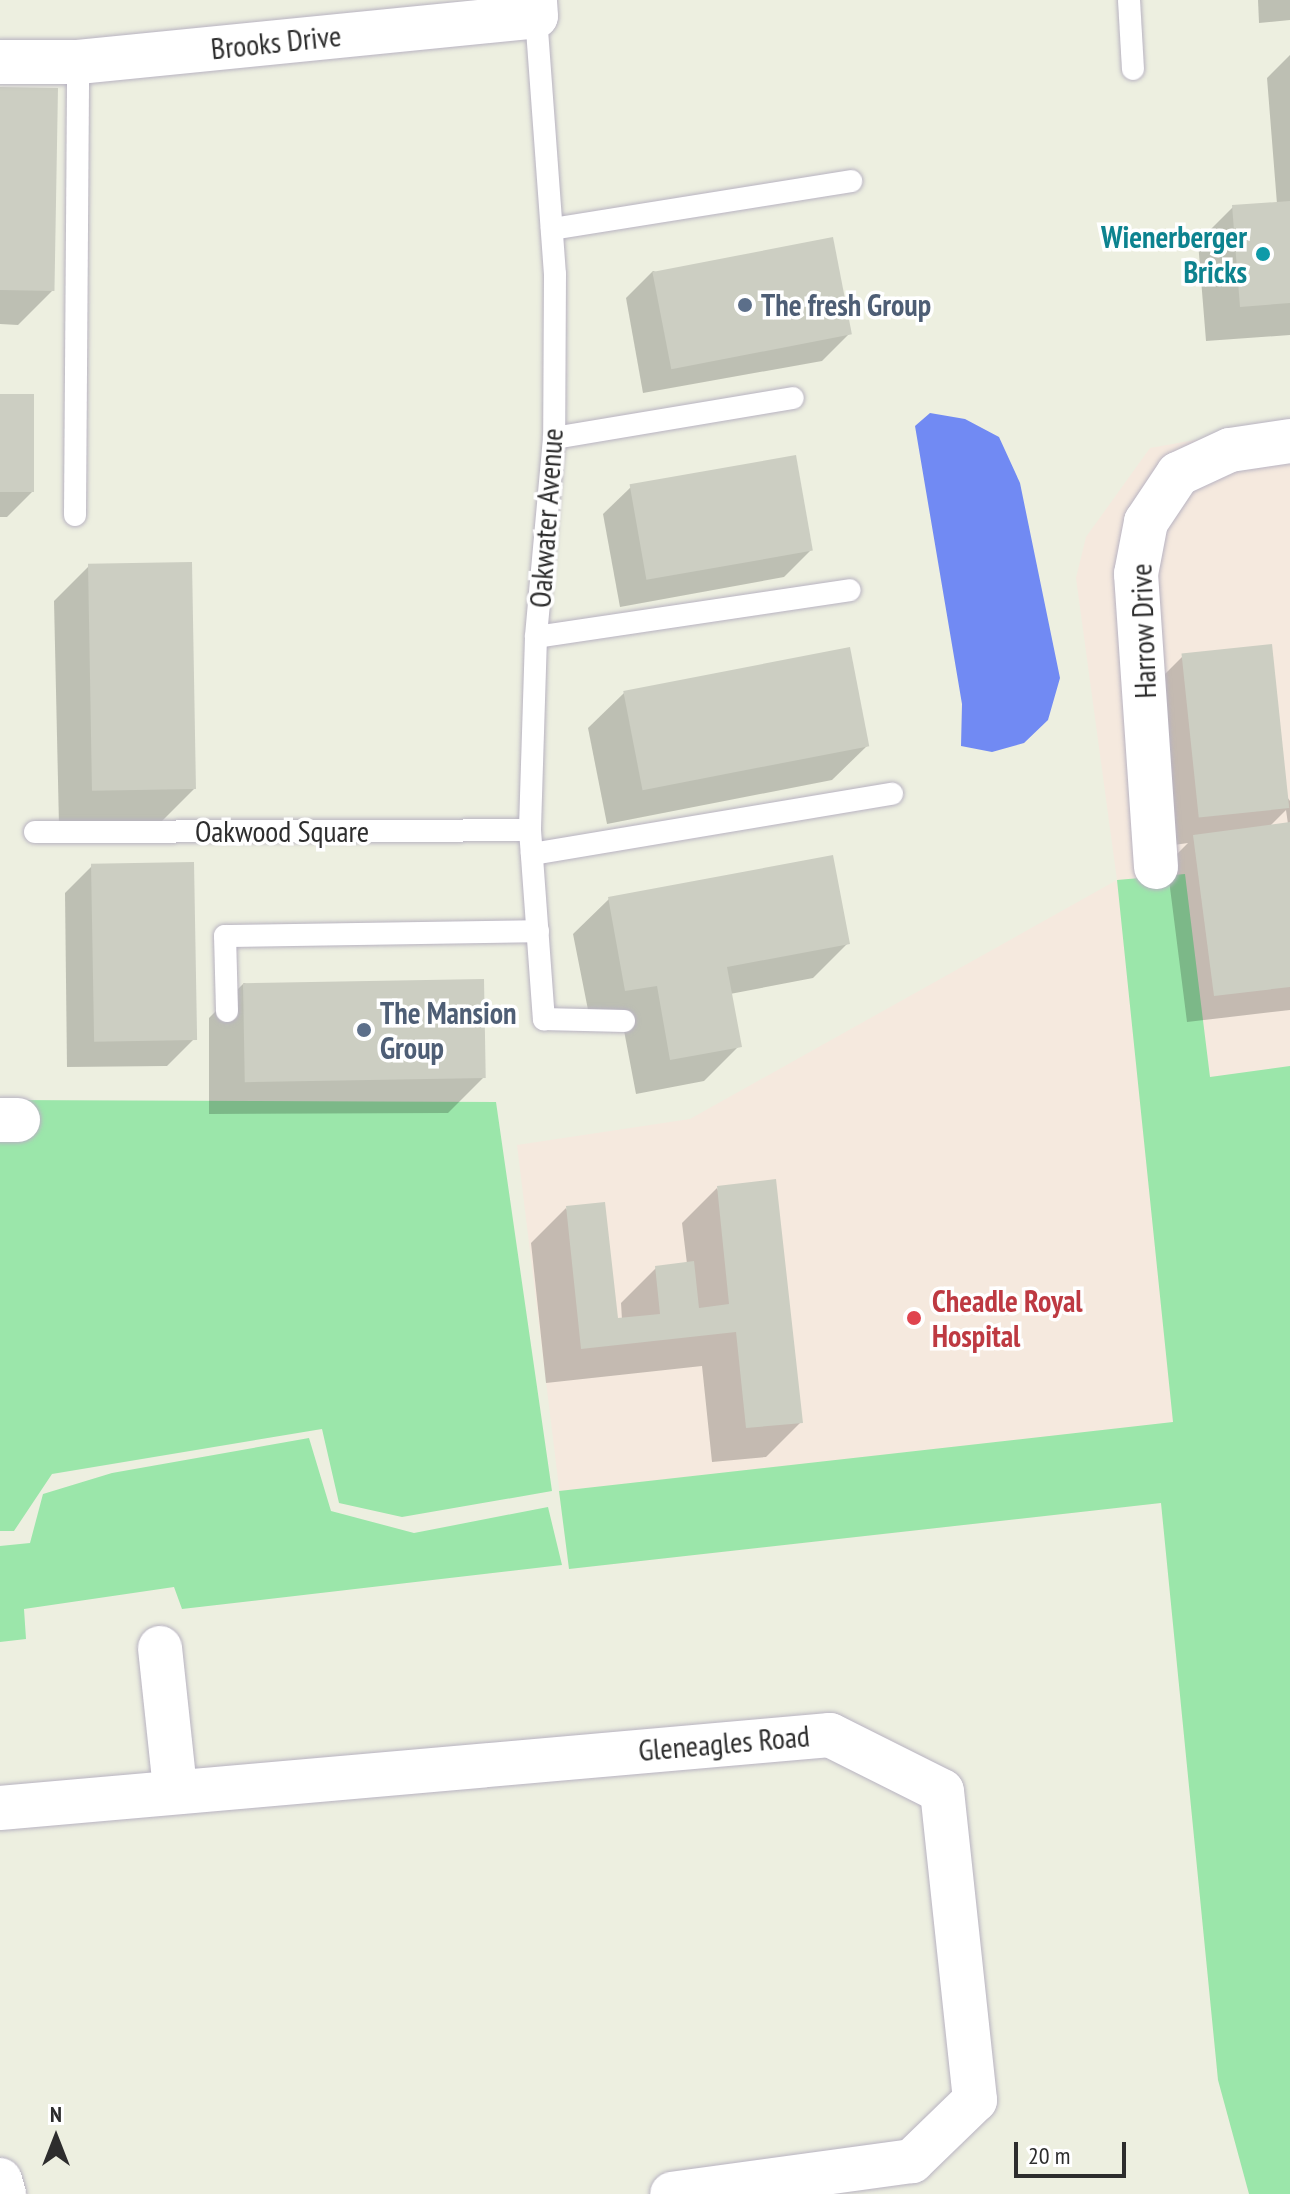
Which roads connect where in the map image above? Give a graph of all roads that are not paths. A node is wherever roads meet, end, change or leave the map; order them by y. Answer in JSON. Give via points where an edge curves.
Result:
{"nodes":[{"id":1,"x":1129,"y":0,"type":"edge"},
{"id":2,"x":536,"y":8,"type":"edge"},
{"id":3,"x":0,"y":62,"type":"edge"},
{"id":4,"x":78,"y":62,"type":"junction"},
{"id":5,"x":1133,"y":69,"type":"dead end"},
{"id":6,"x":851,"y":181,"type":"dead end"},
{"id":7,"x":552,"y":229,"type":"junction"},
{"id":8,"x":793,"y":398,"type":"dead end"},
{"id":9,"x":554,"y":438,"type":"junction"},
{"id":10,"x":1290,"y":441,"type":"edge"},
{"id":11,"x":75,"y":515,"type":"dead end"},
{"id":12,"x":849,"y":590,"type":"dead end"},
{"id":13,"x":536,"y":637,"type":"junction"},
{"id":14,"x":892,"y":794,"type":"dead end"},
{"id":15,"x":530,"y":830,"type":"junction"},
{"id":16,"x":35,"y":832,"type":"dead end"},
{"id":17,"x":532,"y":854,"type":"junction"},
{"id":18,"x":1156,"y":867,"type":"dead end"},
{"id":19,"x":538,"y":931,"type":"junction"},
{"id":20,"x":227,"y":1011,"type":"dead end"},
{"id":21,"x":624,"y":1021,"type":"dead end"},
{"id":22,"x":160,"y":1648,"type":"dead end"},
{"id":23,"x":175,"y":1789,"type":"junction"},
{"id":24,"x":0,"y":1808,"type":"edge"},
{"id":25,"x":0,"y":2180,"type":"edge"},
{"id":26,"x":4,"y":2194,"type":"edge"},
{"id":27,"x":672,"y":2194,"type":"edge"}],
"edges":[{"from":1,"to":5,"type":"lane"},
{"from":2,"to":4,"type":"street","name":"Brooks Drive"},
{"from":2,"to":7,"type":"lane","name":"Oakwater Avenue"},
{"from":3,"to":4,"type":"street","name":"Brooks Drive"},
{"from":4,"to":11,"type":"lane"},
{"from":6,"to":7,"type":"lane"},
{"from":7,"to":9,"type":"lane","name":"Oakwater Avenue"},
{"from":8,"to":9,"type":"lane"},
{"from":9,"to":13,"type":"lane","name":"Oakwater Avenue"},
{"from":10,"to":18,"type":"street","name":"Harrow Drive","via":[[1230,450],[1178,474],[1146,522],[1136,574]]},
{"from":12,"to":13,"type":"lane"},
{"from":13,"to":15,"type":"lane","name":"Oakwater Avenue"},
{"from":14,"to":17,"type":"lane"},
{"from":15,"to":16,"type":"lane","name":"Oakwood Square"},
{"from":15,"to":17,"type":"lane","name":"Oakwater Avenue"},
{"from":17,"to":19,"type":"lane","name":"Oakwater Avenue"},
{"from":19,"to":20,"type":"lane","via":[[225,936]]},
{"from":19,"to":21,"type":"lane","name":"Oakwater Avenue","via":[[544,1019]]},
{"from":22,"to":23,"type":"street"},
{"from":23,"to":24,"type":"street","name":"Gleneagles Road"},
{"from":23,"to":27,"type":"street","name":"Gleneagles Road","via":[[830,1735],[942,1791],[975,2100],[912,2161]]},
{"from":25,"to":26,"type":"street"}]}
